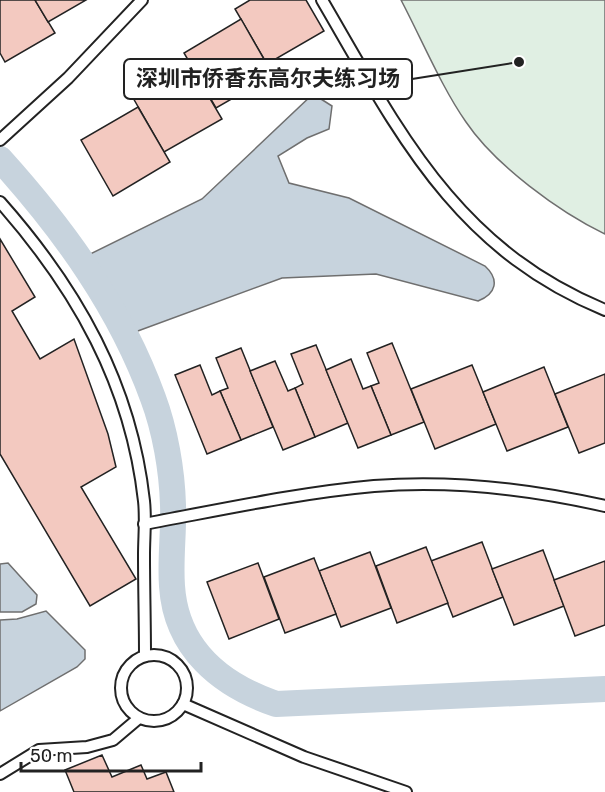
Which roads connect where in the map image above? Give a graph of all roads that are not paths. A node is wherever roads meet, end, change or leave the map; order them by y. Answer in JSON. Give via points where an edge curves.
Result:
{"nodes":[{"id":1,"x":142,"y":0,"type":"edge"},
{"id":2,"x":322,"y":0,"type":"edge"},
{"id":3,"x":0,"y":140,"type":"edge"},
{"id":4,"x":0,"y":202,"type":"edge"},
{"id":5,"x":605,"y":310,"type":"edge"},
{"id":6,"x":605,"y":506,"type":"edge"},
{"id":7,"x":144,"y":524,"type":"junction"},
{"id":8,"x":145,"y":656,"type":"junction"},
{"id":9,"x":183,"y":704,"type":"junction"},
{"id":10,"x":139,"y":718,"type":"junction"},
{"id":11,"x":0,"y":774,"type":"edge"},
{"id":12,"x":406,"y":792,"type":"edge"}],
"edges":[{"from":1,"to":3,"type":"lane","via":[[68,78]]},
{"from":2,"to":5,"type":"lane","via":[[401,136],[437,185],[480,230],[527,268],[580,300]]},
{"from":4,"to":7,"type":"lane","via":[[73,298],[114,379],[127,409],[138,455]]},
{"from":6,"to":7,"type":"lane","via":[[500,488],[376,486],[314,493]]},
{"from":7,"to":8,"type":"lane"},
{"from":8,"to":9,"type":"lane","via":[[168,658],[182,669],[186,679]]},
{"from":8,"to":10,"type":"lane","via":[[128,666],[121,682],[125,704]]},
{"from":9,"to":10,"type":"lane","via":[[166,718]]},
{"from":9,"to":12,"type":"lane","via":[[304,757]]},
{"from":10,"to":11,"type":"lane","via":[[113,740],[87,747],[39,750]]}]}
